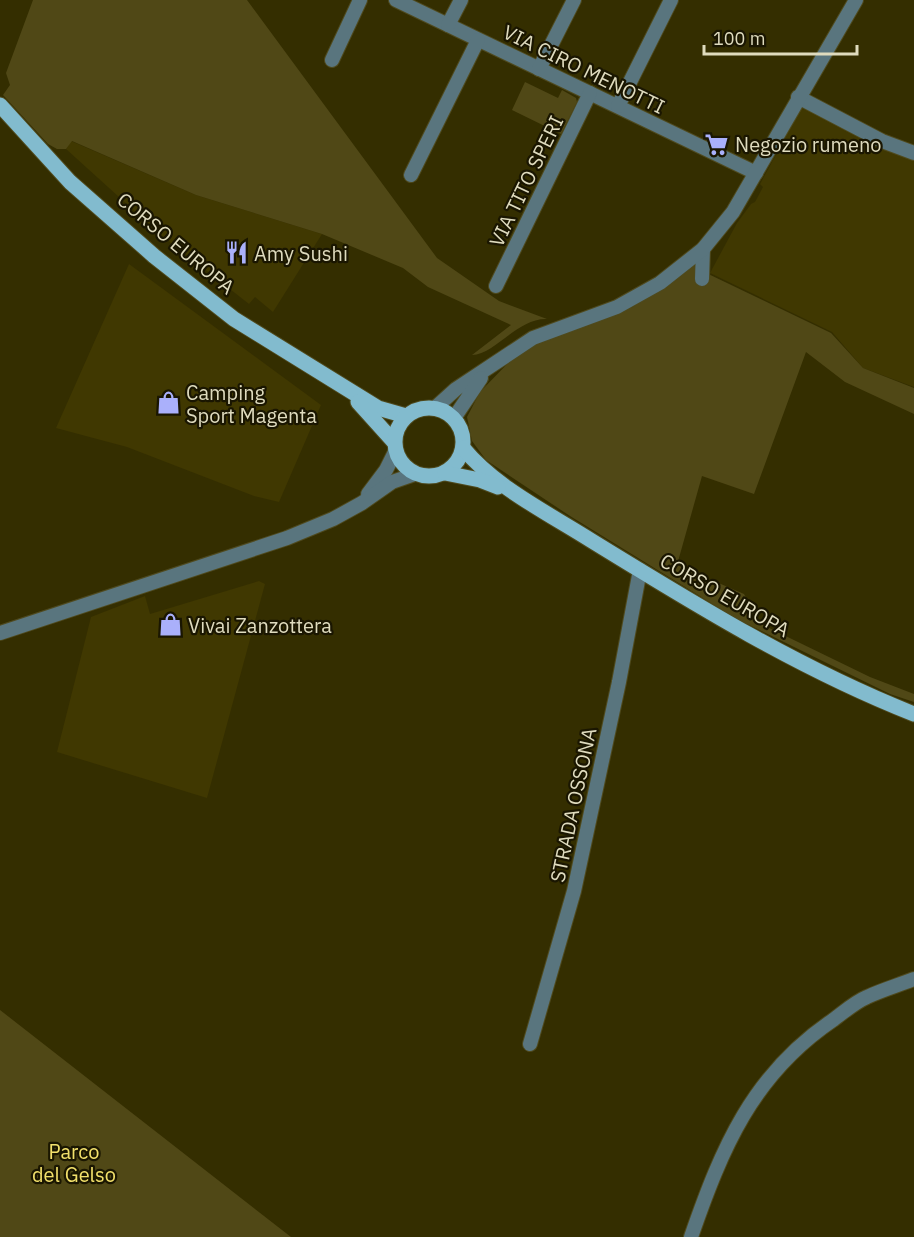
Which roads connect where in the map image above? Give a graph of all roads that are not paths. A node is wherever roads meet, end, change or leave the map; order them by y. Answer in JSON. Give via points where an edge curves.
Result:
{"nodes":[{"id":1,"x":360,"y":0,"type":"edge"},
{"id":2,"x":396,"y":0,"type":"edge"},
{"id":3,"x":461,"y":0,"type":"edge"},
{"id":4,"x":574,"y":0,"type":"edge"},
{"id":5,"x":670,"y":0,"type":"edge"},
{"id":6,"x":856,"y":0,"type":"edge"},
{"id":7,"x":448,"y":25,"type":"junction"},
{"id":8,"x":478,"y":40,"type":"junction"},
{"id":9,"x":332,"y":60,"type":"dead end"},
{"id":10,"x":539,"y":69,"type":"junction"},
{"id":11,"x":590,"y":93,"type":"junction"},
{"id":12,"x":798,"y":97,"type":"junction"},
{"id":13,"x":0,"y":105,"type":"edge"},
{"id":14,"x":618,"y":106,"type":"junction"},
{"id":15,"x":914,"y":153,"type":"edge"},
{"id":16,"x":756,"y":173,"type":"junction"},
{"id":17,"x":411,"y":175,"type":"dead end"},
{"id":18,"x":703,"y":249,"type":"junction"},
{"id":19,"x":702,"y":279,"type":"dead end"},
{"id":20,"x":496,"y":286,"type":"dead end"},
{"id":21,"x":485,"y":372,"type":"junction"},
{"id":22,"x":345,"y":389,"type":"junction"},
{"id":23,"x":435,"y":408,"type":"junction"},
{"id":24,"x":406,"y":416,"type":"junction"},
{"id":25,"x":454,"y":418,"type":"junction"},
{"id":26,"x":395,"y":447,"type":"junction"},
{"id":27,"x":463,"y":448,"type":"junction"},
{"id":28,"x":445,"y":473,"type":"junction"},
{"id":29,"x":415,"y":474,"type":"junction"},
{"id":30,"x":523,"y":498,"type":"junction"},
{"id":31,"x":362,"y":503,"type":"junction"},
{"id":32,"x":640,"y":570,"type":"junction"},
{"id":33,"x":0,"y":633,"type":"edge"},
{"id":34,"x":914,"y":714,"type":"edge"},
{"id":35,"x":914,"y":979,"type":"edge"},
{"id":36,"x":530,"y":1044,"type":"dead end"},
{"id":37,"x":691,"y":1237,"type":"edge"}],
"edges":[{"from":1,"to":9,"type":"street"},
{"from":2,"to":7,"type":"street","name":"VIA CIRO MENOTTI"},
{"from":3,"to":7,"type":"street"},
{"from":4,"to":10,"type":"street"},
{"from":5,"to":14,"type":"street"},
{"from":6,"to":12,"type":"street"},
{"from":7,"to":8,"type":"street","name":"VIA CIRO MENOTTI"},
{"from":8,"to":10,"type":"street","name":"VIA CIRO MENOTTI"},
{"from":8,"to":17,"type":"street"},
{"from":10,"to":11,"type":"street","name":"VIA CIRO MENOTTI"},
{"from":11,"to":14,"type":"street","name":"VIA CIRO MENOTTI"},
{"from":11,"to":20,"type":"street","name":"VIA TITO SPERI"},
{"from":12,"to":15,"type":"street","via":[[882,141]]},
{"from":12,"to":16,"type":"street"},
{"from":13,"to":22,"type":"main road","name":"CORSO EUROPA","via":[[70,182],[154,256],[234,319]]},
{"from":14,"to":16,"type":"street","name":"VIA CIRO MENOTTI"},
{"from":16,"to":18,"type":"street","via":[[733,212]]},
{"from":18,"to":19,"type":"street"},
{"from":18,"to":21,"type":"street","via":[[643,293],[617,307],[533,338]]},
{"from":21,"to":23,"type":"street","via":[[456,389]]},
{"from":21,"to":25,"type":"street"},
{"from":22,"to":24,"type":"main road","name":"CORSO EUROPA","via":[[378,408]]},
{"from":22,"to":26,"type":"main road","name":"CORSO EUROPA"},
{"from":23,"to":24,"type":"main road","via":[[415,410]]},
{"from":23,"to":25,"type":"main road"},
{"from":24,"to":26,"type":"main road","via":[[399,423]]},
{"from":25,"to":27,"type":"main road","via":[[463,437]]},
{"from":26,"to":29,"type":"main road","via":[[406,468]]},
{"from":26,"to":31,"type":"street","via":[[386,470]]},
{"from":27,"to":28,"type":"main road","via":[[460,458]]},
{"from":27,"to":30,"type":"main road","name":"CORSO EUROPA","via":[[478,466]]},
{"from":28,"to":29,"type":"main road","via":[[425,477]]},
{"from":28,"to":30,"type":"main road","name":"CORSO EUROPA","via":[[480,480]]},
{"from":29,"to":31,"type":"street","via":[[392,482]]},
{"from":30,"to":32,"type":"main road","name":"CORSO EUROPA"},
{"from":31,"to":33,"type":"street","via":[[287,538]]},
{"from":32,"to":34,"type":"main road","name":"CORSO EUROPA","via":[[735,628],[824,675]]},
{"from":32,"to":36,"type":"street","name":"STRADA OSSONA","via":[[574,891]]},
{"from":35,"to":37,"type":"street","via":[[866,997],[782,1062],[730,1137]]}]}
